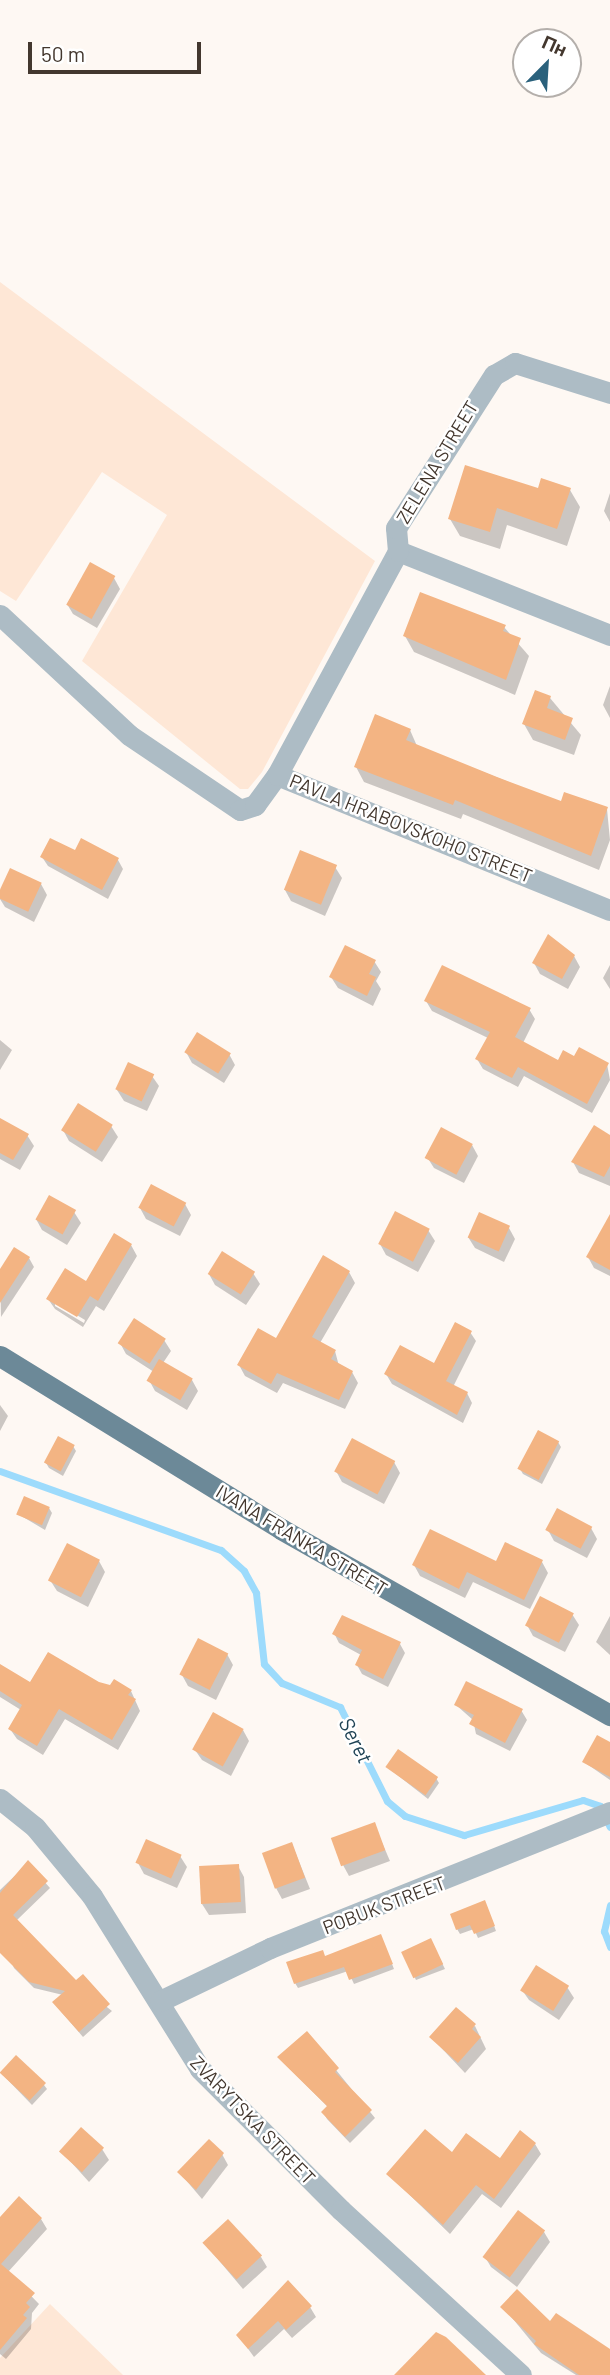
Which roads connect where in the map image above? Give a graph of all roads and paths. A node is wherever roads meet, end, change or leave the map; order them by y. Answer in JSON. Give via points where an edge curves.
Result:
{"nodes":[{"id":1,"x":610,"y":393,"type":"edge"},
{"id":2,"x":398,"y":551,"type":"junction"},
{"id":3,"x":0,"y":615,"type":"edge"},
{"id":4,"x":610,"y":635,"type":"edge"},
{"id":5,"x":277,"y":775,"type":"junction"},
{"id":6,"x":610,"y":910,"type":"edge"},
{"id":7,"x":0,"y":1356,"type":"edge"},
{"id":8,"x":610,"y":1716,"type":"edge"},
{"id":9,"x":0,"y":1799,"type":"edge"},
{"id":10,"x":602,"y":1815,"type":"edge"},
{"id":11,"x":160,"y":2001,"type":"junction"},
{"id":12,"x":521,"y":2375,"type":"edge"}],
"edges":[{"from":1,"to":2,"type":"street","name":"ZELENA STREET","via":[[515,363],[494,375],[396,528]]},
{"from":2,"to":4,"type":"street"},
{"from":2,"to":5,"type":"street","name":"ZELENA STREET"},
{"from":3,"to":5,"type":"street","name":"PAVLA HRABOVSKOHO STREET","via":[[88,700],[221,800],[240,810],[255,806]]},
{"from":5,"to":6,"type":"street","name":"PAVLA HRABOVSKOHO STREET"},
{"from":7,"to":8,"type":"main road","name":"IVANA FRANKA STREET","via":[[281,1529]]},
{"from":9,"to":11,"type":"street","name":"ZVARYTSKA STREET","via":[[34,1828],[92,1896]]},
{"from":10,"to":11,"type":"street","name":"POBUK STREET","via":[[270,1948]]},
{"from":11,"to":12,"type":"street","name":"ZVARYTSKA STREET","via":[[173,2031],[200,2069],[256,2129]]}]}
